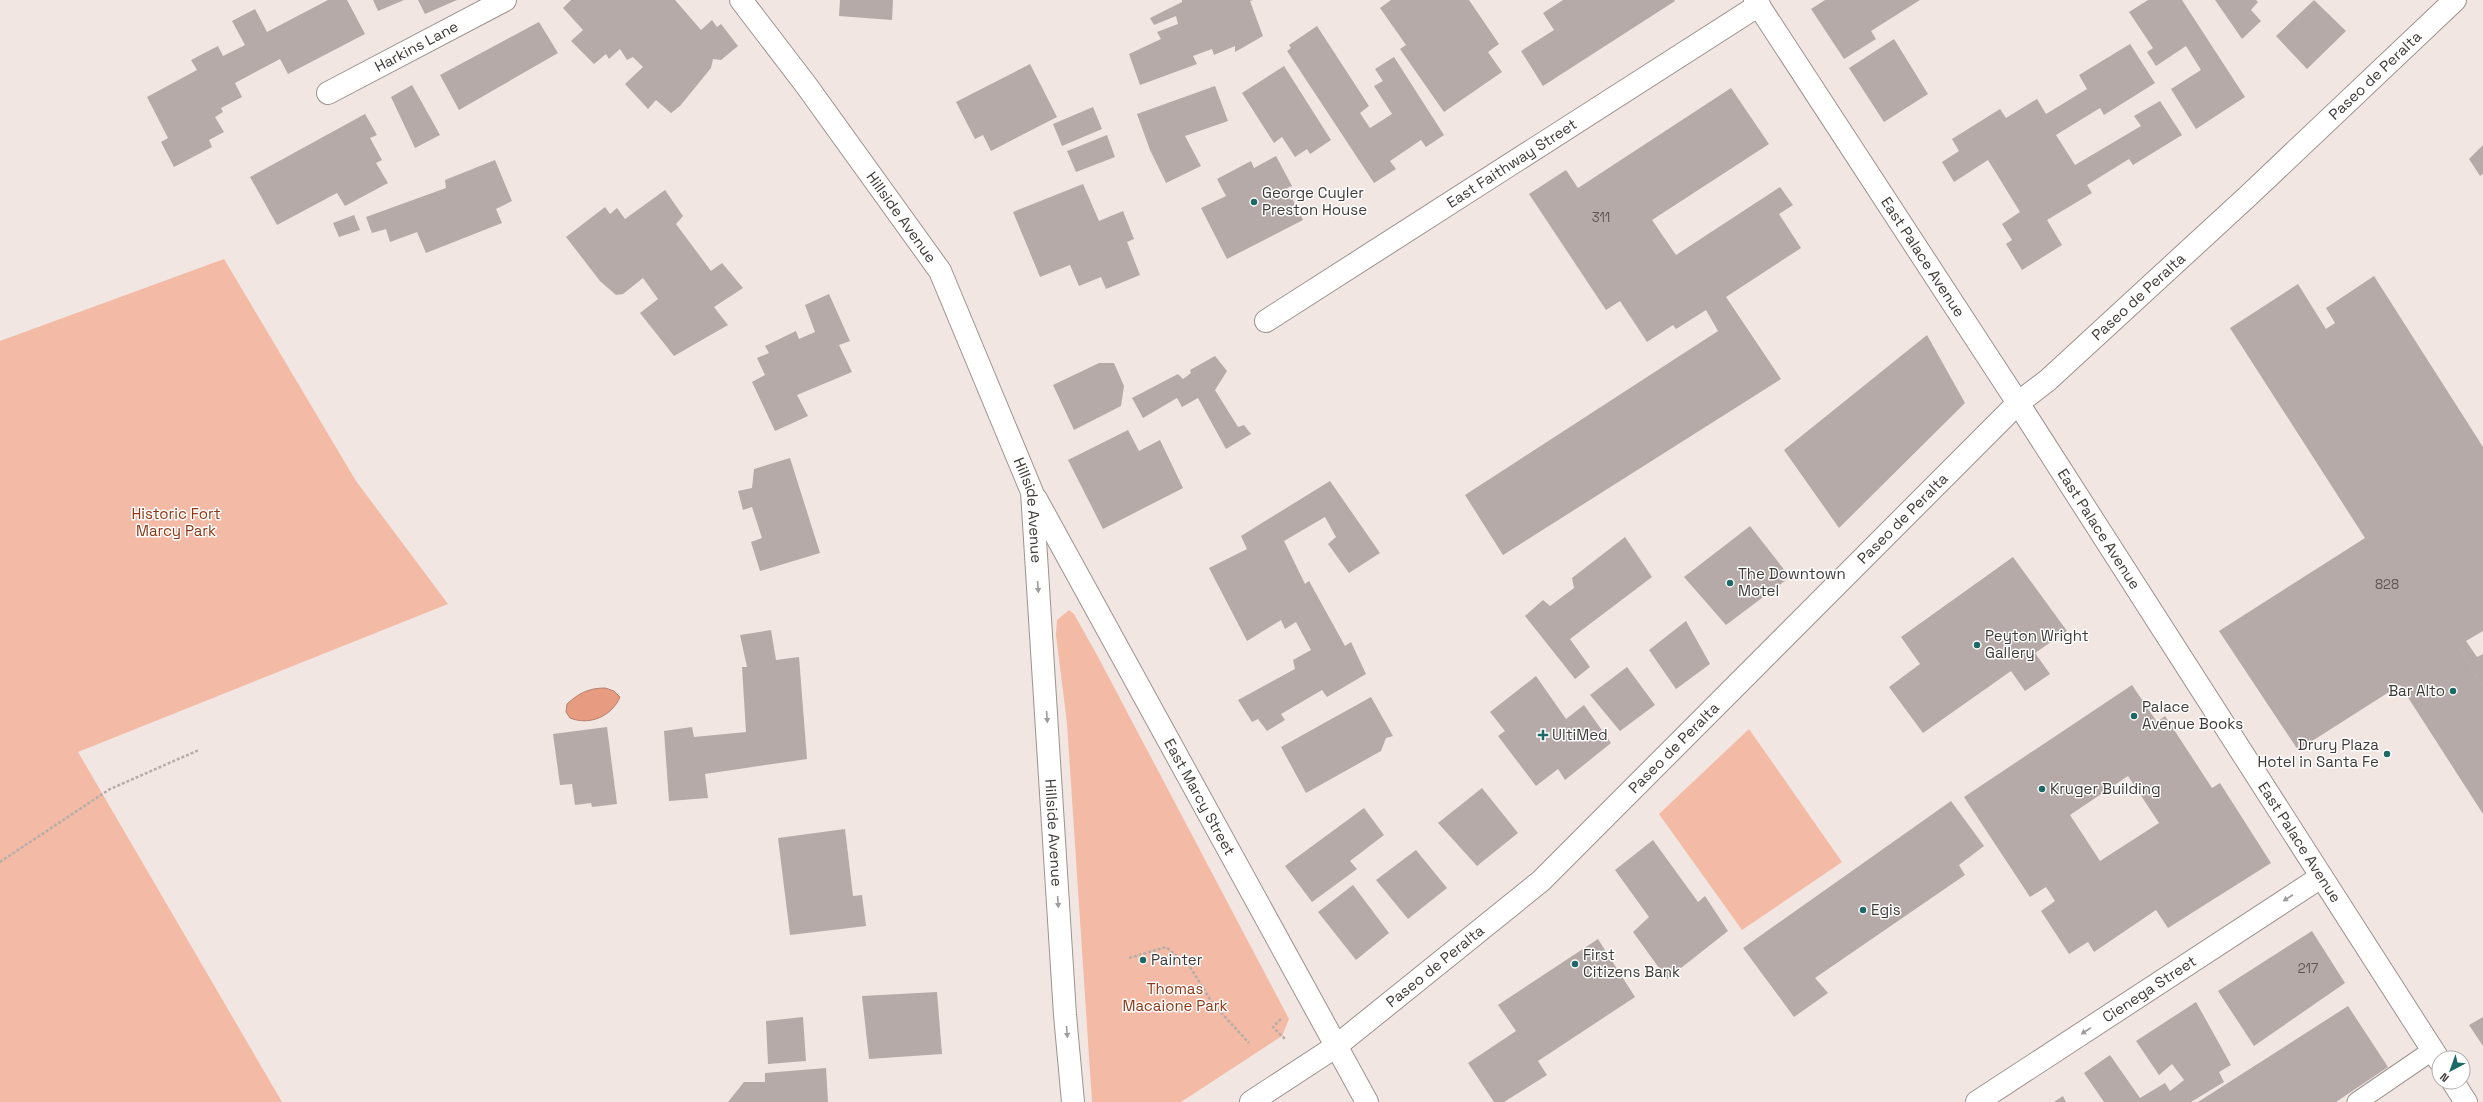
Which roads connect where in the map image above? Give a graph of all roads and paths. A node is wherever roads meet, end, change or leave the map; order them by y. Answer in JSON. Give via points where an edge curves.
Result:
{"nodes":[{"id":1,"x":505,"y":0,"type":"edge"},
{"id":2,"x":741,"y":0,"type":"edge"},
{"id":3,"x":2455,"y":0,"type":"edge"},
{"id":4,"x":1757,"y":3,"type":"edge"},
{"id":5,"x":328,"y":93,"type":"dead end"},
{"id":6,"x":1266,"y":321,"type":"dead end"},
{"id":7,"x":2018,"y":403,"type":"junction"},
{"id":8,"x":1032,"y":492,"type":"junction"},
{"id":9,"x":2460,"y":650,"type":"dead end"},
{"id":10,"x":2483,"y":688,"type":"edge"},
{"id":11,"x":199,"y":750,"type":"dead end"},
{"id":12,"x":0,"y":862,"type":"edge"},
{"id":13,"x":2321,"y":877,"type":"junction"},
{"id":14,"x":1128,"y":958,"type":"dead end"},
{"id":15,"x":1281,"y":1019,"type":"dead end"},
{"id":16,"x":1285,"y":1039,"type":"dead end"},
{"id":17,"x":1249,"y":1043,"type":"dead end"},
{"id":18,"x":1335,"y":1046,"type":"junction"},
{"id":19,"x":2433,"y":1050,"type":"edge"},
{"id":20,"x":2431,"y":1058,"type":"edge"},
{"id":21,"x":2458,"y":1090,"type":"edge"},
{"id":22,"x":1073,"y":1102,"type":"edge"},
{"id":23,"x":1251,"y":1102,"type":"edge"},
{"id":24,"x":1367,"y":1102,"type":"edge"},
{"id":25,"x":1977,"y":1102,"type":"edge"},
{"id":26,"x":2357,"y":1102,"type":"edge"},
{"id":27,"x":2466,"y":1102,"type":"edge"}],
"edges":[{"from":1,"to":5,"type":"street","name":"Harkins Lane"},
{"from":2,"to":8,"type":"street","name":"Hillside Avenue","via":[[806,85],[940,271]]},
{"from":3,"to":7,"type":"street","name":"Paseo de Peralta","via":[[2237,206],[2048,380]]},
{"from":4,"to":6,"type":"street","name":"East Faithway Street"},
{"from":4,"to":7,"type":"street","name":"East Palace Avenue"},
{"from":7,"to":13,"type":"street","name":"East Palace Avenue"},
{"from":7,"to":18,"type":"street","name":"Paseo de Peralta","via":[[1541,881]]},
{"from":8,"to":18,"type":"street","name":"East Marcy Street"},
{"from":8,"to":22,"type":"street","name":"Hillside Avenue","one_way":true,"via":[[1065,1015]]},
{"from":9,"to":10,"type":"path"},
{"from":11,"to":12,"type":"path","via":[[110,789]]},
{"from":13,"to":19,"type":"street","name":"East Palace Avenue"},
{"from":13,"to":25,"type":"street","name":"Cienega Street","one_way":true},
{"from":14,"to":17,"type":"path","via":[[1166,947],[1190,967],[1213,1004]]},
{"from":15,"to":16,"type":"path","via":[[1273,1027]]},
{"from":18,"to":23,"type":"street","name":"Paseo de Peralta"},
{"from":18,"to":24,"type":"street","name":"East Marcy Street"},
{"from":20,"to":26,"type":"lane"},
{"from":21,"to":27,"type":"street"}]}
